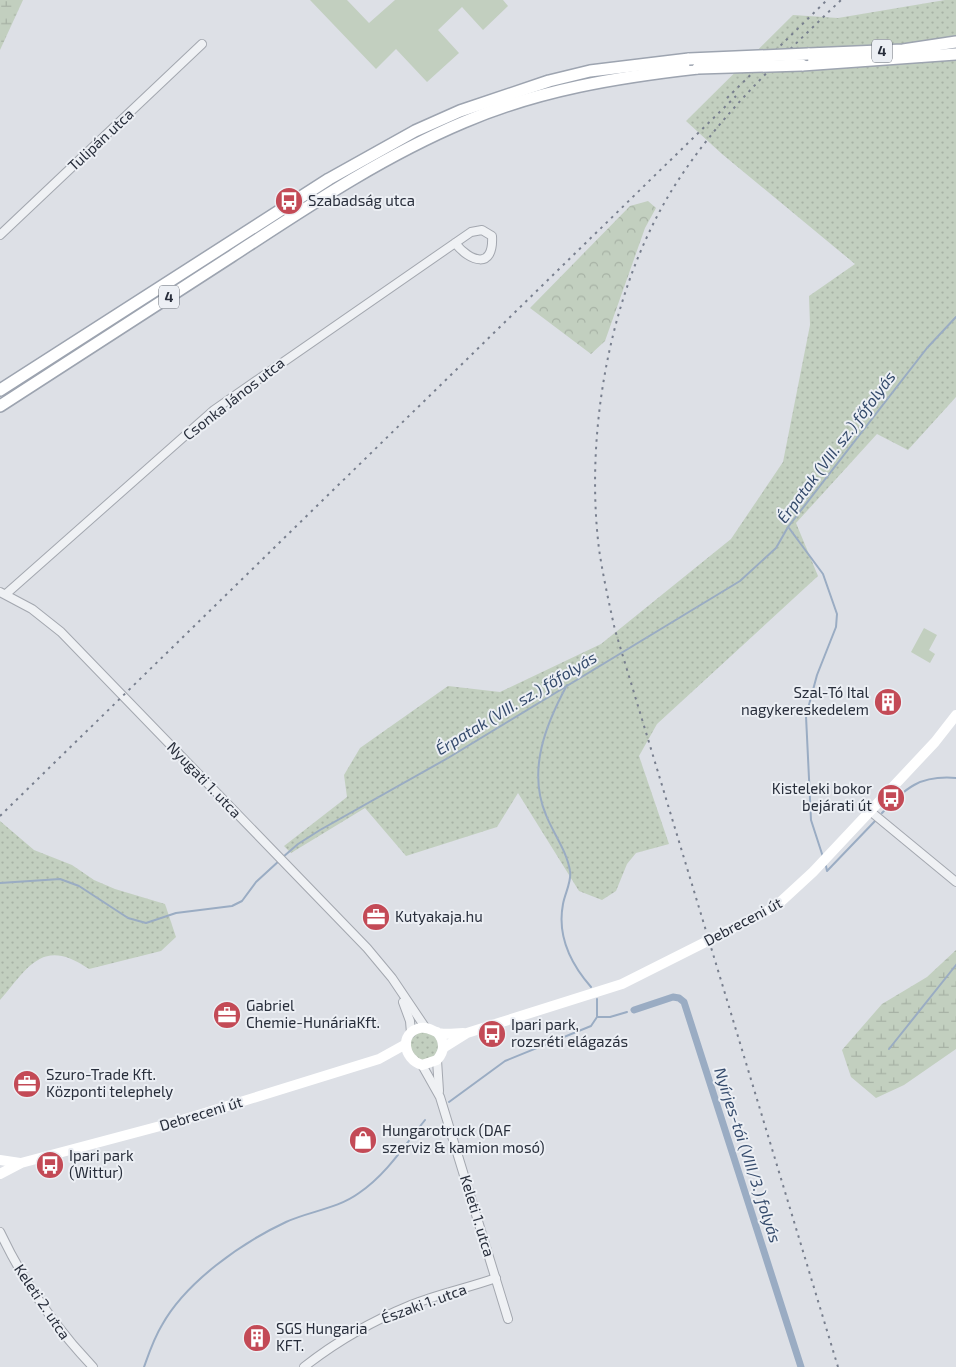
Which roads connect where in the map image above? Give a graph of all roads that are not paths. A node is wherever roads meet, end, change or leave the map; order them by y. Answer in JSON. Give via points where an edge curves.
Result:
{"nodes":[{"id":1,"x":956,"y":42,"type":"edge"},
{"id":2,"x":202,"y":44,"type":"dead end"},
{"id":3,"x":956,"y":54,"type":"edge"},
{"id":4,"x":0,"y":235,"type":"edge"},
{"id":5,"x":455,"y":243,"type":"junction"},
{"id":6,"x":0,"y":390,"type":"edge"},
{"id":7,"x":0,"y":406,"type":"edge"},
{"id":8,"x":3,"y":593,"type":"edge"},
{"id":9,"x":956,"y":715,"type":"edge"},
{"id":10,"x":870,"y":811,"type":"junction"},
{"id":11,"x":956,"y":882,"type":"edge"},
{"id":12,"x":395,"y":984,"type":"junction"},
{"id":13,"x":425,"y":1027,"type":"junction"},
{"id":14,"x":437,"y":1032,"type":"junction"},
{"id":15,"x":467,"y":1032,"type":"junction"},
{"id":16,"x":411,"y":1033,"type":"junction"},
{"id":17,"x":406,"y":1044,"type":"junction"},
{"id":18,"x":443,"y":1048,"type":"junction"},
{"id":19,"x":379,"y":1059,"type":"junction"},
{"id":20,"x":411,"y":1059,"type":"junction"},
{"id":21,"x":437,"y":1060,"type":"junction"},
{"id":22,"x":422,"y":1064,"type":"junction"},
{"id":23,"x":440,"y":1098,"type":"junction"},
{"id":24,"x":0,"y":1160,"type":"edge"},
{"id":25,"x":21,"y":1163,"type":"junction"},
{"id":26,"x":0,"y":1174,"type":"edge"},
{"id":27,"x":0,"y":1232,"type":"edge"},
{"id":28,"x":496,"y":1278,"type":"junction"},
{"id":29,"x":508,"y":1319,"type":"dead end"},
{"id":30,"x":93,"y":1367,"type":"edge"},
{"id":31,"x":304,"y":1367,"type":"edge"}],
"edges":[{"from":1,"to":6,"type":"main road","number":"4","bridge":true,"via":[[903,50],[689,59],[590,70],[460,111],[414,131],[329,179]]},
{"from":2,"to":4,"type":"street","name":"Tulipán utca"},
{"from":3,"to":7,"type":"main road","number":"4","bridge":true,"via":[[802,65],[698,68],[636,75],[557,91],[465,121],[337,188]]},
{"from":5,"to":5,"type":"street","name":"Csonka János utca","via":[[471,232],[482,230],[492,236],[491,251],[479,259],[470,258]]},
{"from":5,"to":8,"type":"street","name":"Csonka János utca","via":[[214,410]]},
{"from":8,"to":12,"type":"street","name":"Nyugati 1. utca","via":[[32,609],[62,632],[367,948]]},
{"from":9,"to":10,"type":"street","name":"Debreceni út"},
{"from":10,"to":11,"type":"street"},
{"from":10,"to":15,"type":"street","name":"Debreceni út","via":[[794,891],[770,910],[622,984]]},
{"from":12,"to":13,"type":"street","name":"Nyugati 1. utca"},
{"from":12,"to":16,"type":"street","name":"Nyugati 1. utca","via":[[410,1021]]},
{"from":13,"to":14,"type":"street"},
{"from":13,"to":16,"type":"street"},
{"from":14,"to":15,"type":"street"},
{"from":14,"to":18,"type":"street"},
{"from":15,"to":18,"type":"street"},
{"from":16,"to":17,"type":"street"},
{"from":17,"to":19,"type":"street"},
{"from":17,"to":20,"type":"street"},
{"from":18,"to":21,"type":"street"},
{"from":19,"to":20,"type":"street"},
{"from":19,"to":25,"type":"street","name":"Debreceni út","via":[[180,1121]]},
{"from":20,"to":22,"type":"street"},
{"from":21,"to":22,"type":"street"},
{"from":21,"to":23,"type":"street"},
{"from":22,"to":23,"type":"street"},
{"from":23,"to":28,"type":"street","name":"Keleti 1. utca"},
{"from":24,"to":25,"type":"street"},
{"from":25,"to":26,"type":"street"},
{"from":27,"to":30,"type":"street","name":"Keleti 2. utca","via":[[16,1266],[43,1309]]},
{"from":28,"to":29,"type":"street","name":"Keleti 1. utca"},
{"from":28,"to":31,"type":"street","name":"Északi 1. utca","via":[[390,1314],[343,1339]]}]}
